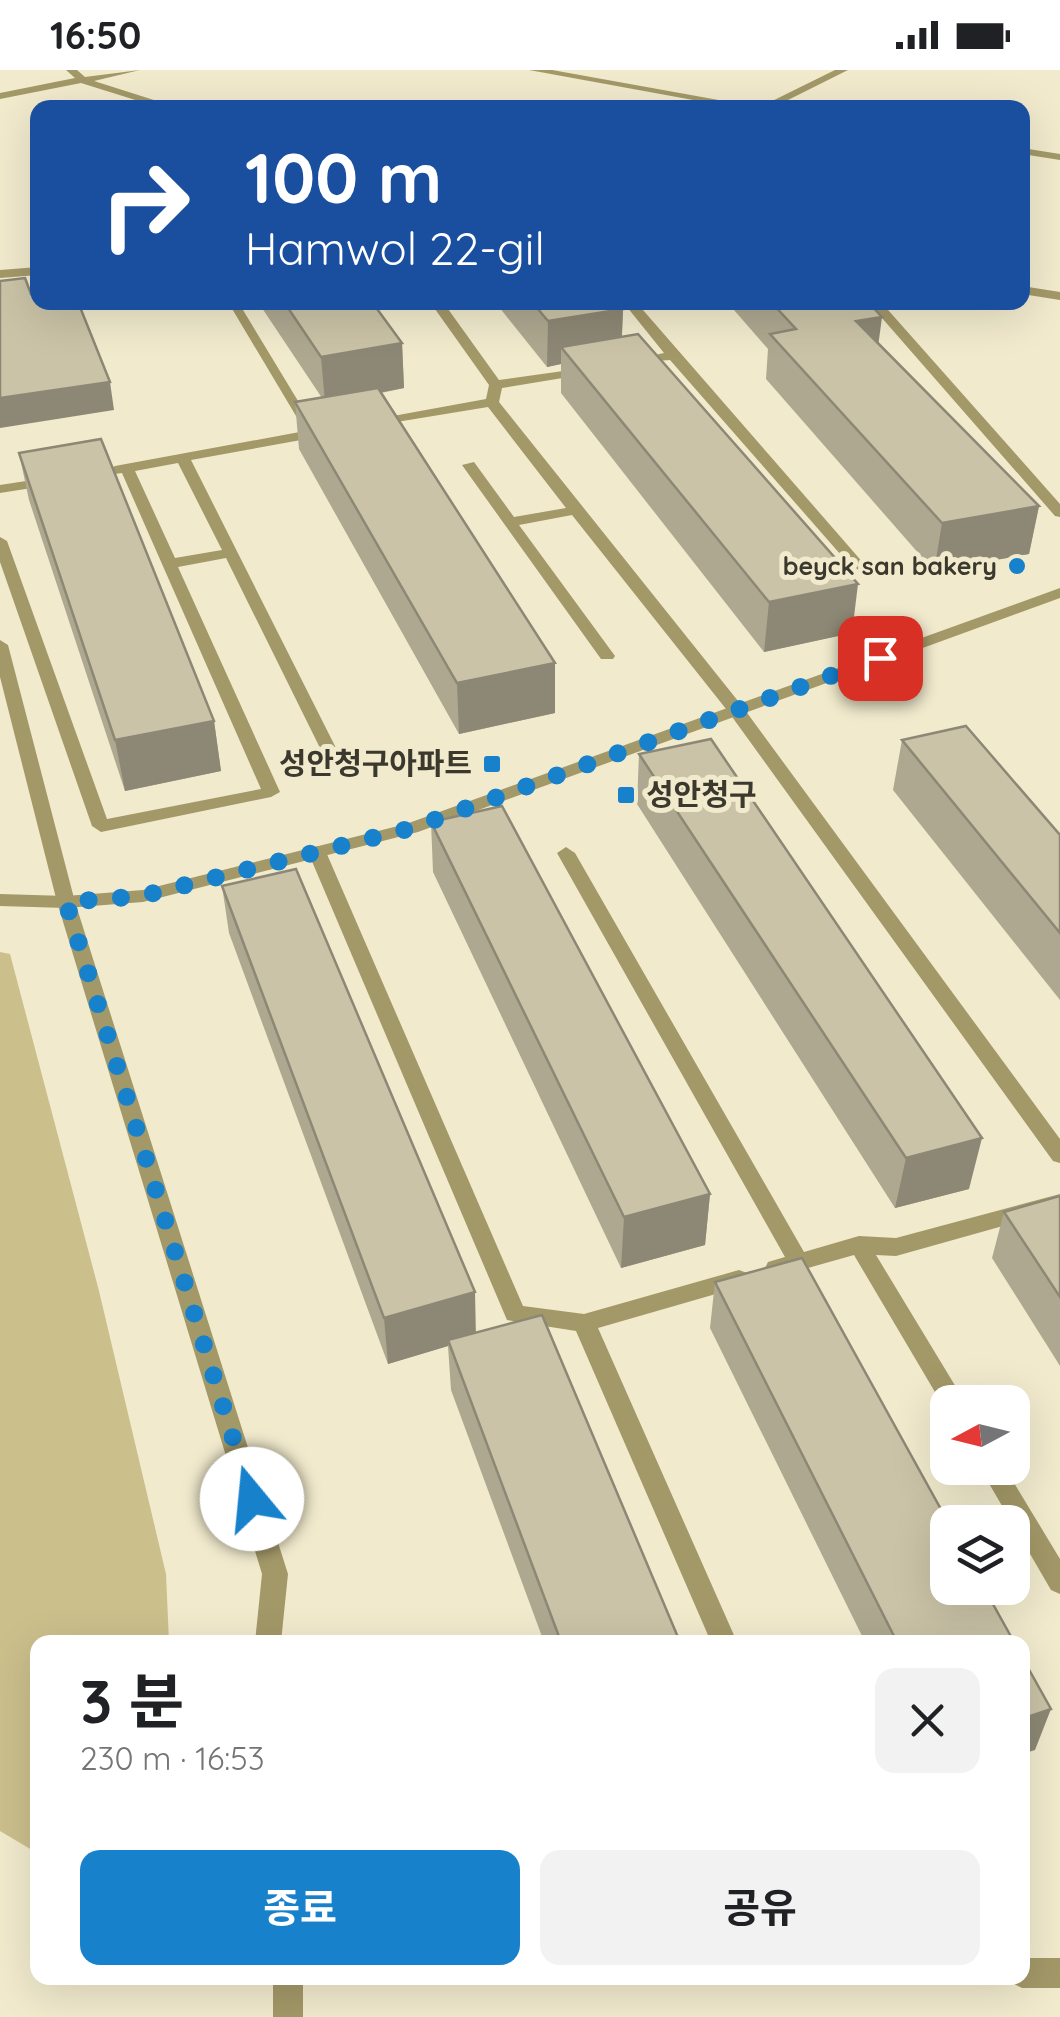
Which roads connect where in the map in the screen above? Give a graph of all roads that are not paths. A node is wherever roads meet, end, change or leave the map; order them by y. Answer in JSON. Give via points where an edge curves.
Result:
{"nodes":[{"id":1,"x":71,"y":70,"type":"edge"},
{"id":2,"x":135,"y":70,"type":"edge"},
{"id":3,"x":534,"y":70,"type":"edge"},
{"id":4,"x":844,"y":70,"type":"edge"},
{"id":5,"x":86,"y":82,"type":"junction"},
{"id":6,"x":0,"y":96,"type":"edge"},
{"id":7,"x":147,"y":100,"type":"edge"},
{"id":8,"x":712,"y":100,"type":"edge"},
{"id":9,"x":778,"y":100,"type":"edge"},
{"id":10,"x":1030,"y":152,"type":"edge"},
{"id":11,"x":1060,"y":157,"type":"edge"},
{"id":12,"x":30,"y":272,"type":"edge"},
{"id":13,"x":0,"y":274,"type":"edge"},
{"id":14,"x":1030,"y":291,"type":"edge"},
{"id":15,"x":1060,"y":296,"type":"edge"},
{"id":16,"x":237,"y":310,"type":"edge"},
{"id":17,"x":442,"y":310,"type":"edge"},
{"id":18,"x":636,"y":310,"type":"edge"},
{"id":19,"x":881,"y":310,"type":"edge"},
{"id":20,"x":673,"y":356,"type":"junction"},
{"id":21,"x":653,"y":359,"type":"edge"},
{"id":22,"x":594,"y":369,"type":"edge"},
{"id":23,"x":496,"y":385,"type":"junction"},
{"id":24,"x":492,"y":402,"type":"junction"},
{"id":25,"x":350,"y":428,"type":"edge"},
{"id":26,"x":331,"y":431,"type":"edge"},
{"id":27,"x":312,"y":434,"type":"junction"},
{"id":28,"x":183,"y":458,"type":"junction"},
{"id":29,"x":469,"y":465,"type":"dead end"},
{"id":30,"x":127,"y":468,"type":"junction"},
{"id":31,"x":91,"y":474,"type":"edge"},
{"id":32,"x":73,"y":477,"type":"edge"},
{"id":33,"x":0,"y":489,"type":"edge"},
{"id":34,"x":576,"y":510,"type":"junction"},
{"id":35,"x":1060,"y":514,"type":"edge"},
{"id":36,"x":510,"y":522,"type":"junction"},
{"id":37,"x":0,"y":541,"type":"edge"},
{"id":38,"x":231,"y":553,"type":"junction"},
{"id":39,"x":170,"y":564,"type":"junction"},
{"id":40,"x":860,"y":568,"type":"dead end"},
{"id":41,"x":1060,"y":593,"type":"edge"},
{"id":42,"x":0,"y":644,"type":"edge"},
{"id":43,"x":607,"y":656,"type":"dead end"},
{"id":44,"x":736,"y":710,"type":"junction"},
{"id":45,"x":329,"y":750,"type":"dead end"},
{"id":46,"x":318,"y":852,"type":"junction"},
{"id":47,"x":566,"y":853,"type":"dead end"},
{"id":48,"x":0,"y":900,"type":"edge"},
{"id":49,"x":66,"y":902,"type":"junction"},
{"id":50,"x":1060,"y":1155,"type":"edge"},
{"id":51,"x":1060,"y":1202,"type":"edge"},
{"id":52,"x":859,"y":1245,"type":"junction"},
{"id":53,"x":800,"y":1262,"type":"junction"},
{"id":54,"x":584,"y":1323,"type":"junction"},
{"id":55,"x":943,"y":1385,"type":"edge"},
{"id":56,"x":1002,"y":1485,"type":"edge"},
{"id":57,"x":1060,"y":1582,"type":"edge"},
{"id":58,"x":269,"y":1635,"type":"edge"},
{"id":59,"x":721,"y":1635,"type":"edge"},
{"id":60,"x":1030,"y":1973,"type":"edge"},
{"id":61,"x":1060,"y":1973,"type":"edge"},
{"id":62,"x":288,"y":1985,"type":"edge"},
{"id":63,"x":288,"y":2017,"type":"edge"}],
"edges":[{"from":1,"to":5,"type":"street"},
{"from":2,"to":5,"type":"street"},
{"from":3,"to":8,"type":"street"},
{"from":4,"to":9,"type":"street"},
{"from":5,"to":6,"type":"street"},
{"from":5,"to":7,"type":"street"},
{"from":10,"to":11,"type":"street"},
{"from":12,"to":13,"type":"street"},
{"from":14,"to":15,"type":"street"},
{"from":16,"to":27,"type":"street"},
{"from":17,"to":23,"type":"street"},
{"from":18,"to":20,"type":"street"},
{"from":19,"to":35,"type":"street"},
{"from":20,"to":21,"type":"street"},
{"from":20,"to":40,"type":"street"},
{"from":22,"to":23,"type":"street"},
{"from":23,"to":24,"type":"street"},
{"from":24,"to":25,"type":"street"},
{"from":24,"to":34,"type":"street"},
{"from":26,"to":27,"type":"street"},
{"from":27,"to":28,"type":"street"},
{"from":28,"to":30,"type":"street"},
{"from":28,"to":38,"type":"street"},
{"from":29,"to":36,"type":"street"},
{"from":30,"to":31,"type":"street"},
{"from":30,"to":39,"type":"street"},
{"from":32,"to":33,"type":"street"},
{"from":34,"to":36,"type":"street"},
{"from":34,"to":44,"type":"street"},
{"from":36,"to":43,"type":"street"},
{"from":37,"to":39,"type":"street","via":[[101,826],[271,792]]},
{"from":38,"to":39,"type":"street"},
{"from":38,"to":45,"type":"street"},
{"from":41,"to":44,"type":"street"},
{"from":42,"to":49,"type":"street"},
{"from":44,"to":46,"type":"street","via":[[412,828]]},
{"from":44,"to":50,"type":"street"},
{"from":46,"to":49,"type":"street","via":[[142,896]]},
{"from":46,"to":54,"type":"street","via":[[515,1314]]},
{"from":47,"to":53,"type":"street"},
{"from":48,"to":49,"type":"street"},
{"from":49,"to":58,"type":"street","via":[[275,1574]]},
{"from":51,"to":52,"type":"street","via":[[896,1247]]},
{"from":52,"to":53,"type":"street"},
{"from":52,"to":55,"type":"street"},
{"from":53,"to":54,"type":"street"},
{"from":54,"to":59,"type":"street"},
{"from":56,"to":57,"type":"street"},
{"from":60,"to":61,"type":"street"},
{"from":62,"to":63,"type":"street"}]}
